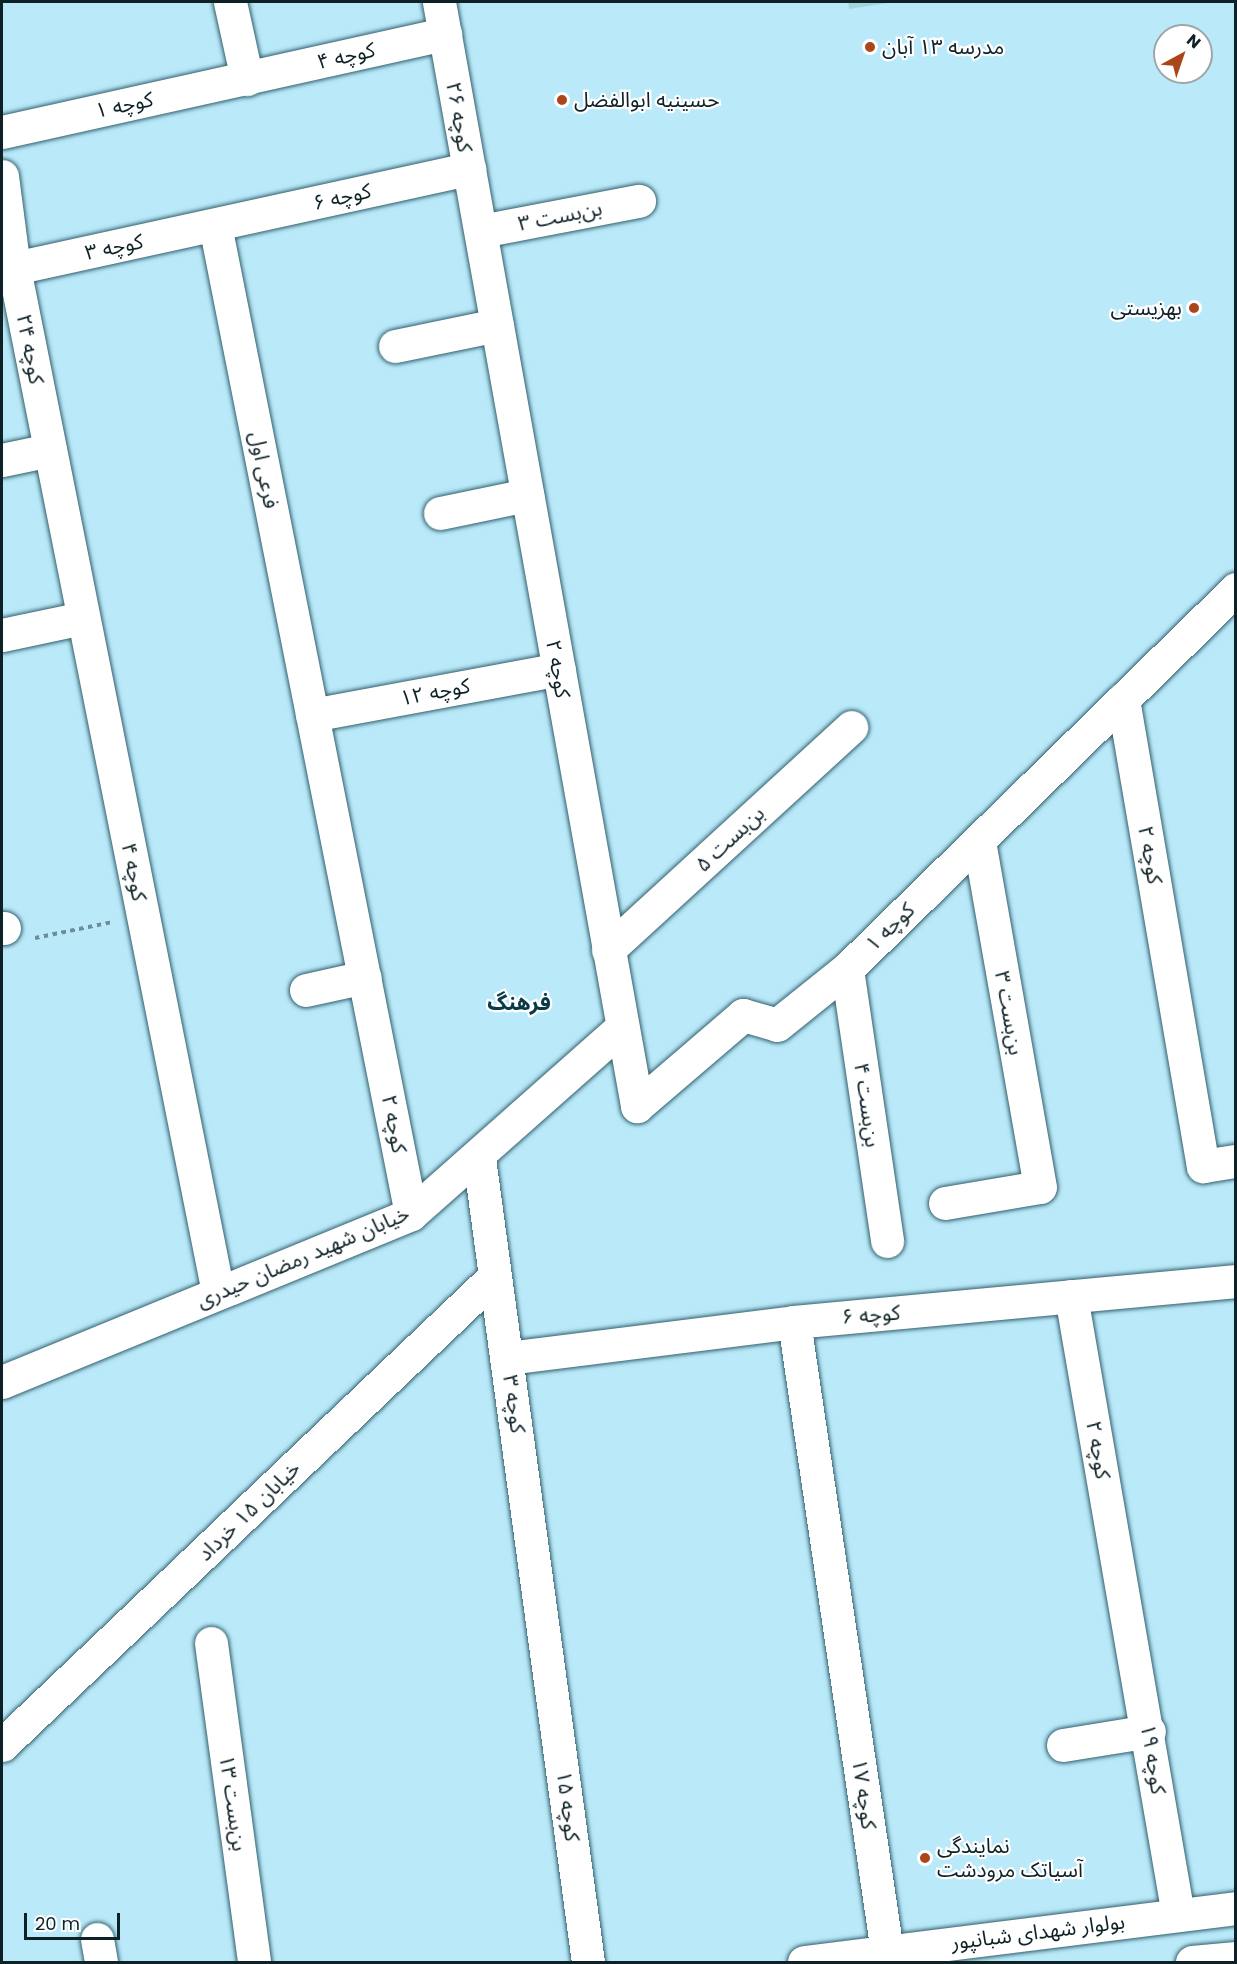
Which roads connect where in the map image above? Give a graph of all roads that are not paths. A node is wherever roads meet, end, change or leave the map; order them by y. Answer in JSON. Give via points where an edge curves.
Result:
{"nodes":[{"id":1,"x":230,"y":2,"type":"edge"},
{"id":2,"x":439,"y":2,"type":"edge"},
{"id":3,"x":445,"y":34,"type":"junction"},
{"id":4,"x":247,"y":79,"type":"junction"},
{"id":5,"x":2,"y":132,"type":"edge"},
{"id":6,"x":469,"y":169,"type":"junction"},
{"id":7,"x":2,"y":179,"type":"edge"},
{"id":8,"x":639,"y":201,"type":"dead end"},
{"id":9,"x":215,"y":225,"type":"junction"},
{"id":10,"x":481,"y":231,"type":"junction"},
{"id":11,"x":14,"y":268,"type":"junction"},
{"id":12,"x":497,"y":325,"type":"junction"},
{"id":13,"x":395,"y":346,"type":"dead end"},
{"id":14,"x":50,"y":450,"type":"junction"},
{"id":15,"x":2,"y":460,"type":"edge"},
{"id":16,"x":527,"y":495,"type":"junction"},
{"id":17,"x":440,"y":513,"type":"dead end"},
{"id":18,"x":1236,"y":589,"type":"edge"},
{"id":19,"x":84,"y":618,"type":"junction"},
{"id":20,"x":2,"y":635,"type":"edge"},
{"id":21,"x":559,"y":669,"type":"junction"},
{"id":22,"x":1123,"y":699,"type":"junction"},
{"id":23,"x":312,"y":715,"type":"junction"},
{"id":24,"x":851,"y":727,"type":"dead end"},
{"id":25,"x":979,"y":840,"type":"junction"},
{"id":26,"x":608,"y":950,"type":"junction"},
{"id":27,"x":847,"y":969,"type":"junction"},
{"id":28,"x":364,"y":977,"type":"junction"},
{"id":29,"x":306,"y":990,"type":"dead end"},
{"id":30,"x":622,"y":1027,"type":"junction"},
{"id":31,"x":637,"y":1106,"type":"joint"},
{"id":32,"x":479,"y":1158,"type":"junction"},
{"id":33,"x":1236,"y":1161,"type":"edge"},
{"id":34,"x":945,"y":1203,"type":"dead end"},
{"id":35,"x":411,"y":1214,"type":"junction"},
{"id":36,"x":887,"y":1241,"type":"dead end"},
{"id":37,"x":495,"y":1276,"type":"junction"},
{"id":38,"x":1236,"y":1281,"type":"edge"},
{"id":39,"x":218,"y":1293,"type":"junction"},
{"id":40,"x":1071,"y":1296,"type":"junction"},
{"id":41,"x":794,"y":1322,"type":"junction"},
{"id":42,"x":507,"y":1358,"type":"junction"},
{"id":43,"x":2,"y":1382,"type":"edge"},
{"id":44,"x":1126,"y":1604,"type":"joint"},
{"id":45,"x":211,"y":1643,"type":"dead end"},
{"id":46,"x":548,"y":1650,"type":"joint"},
{"id":47,"x":1149,"y":1731,"type":"junction"},
{"id":48,"x":2,"y":1745,"type":"edge"},
{"id":49,"x":1063,"y":1745,"type":"dead end"},
{"id":50,"x":1236,"y":1908,"type":"edge"},
{"id":51,"x":1178,"y":1915,"type":"junction"},
{"id":52,"x":975,"y":1951,"type":"edge"},
{"id":53,"x":887,"y":1952,"type":"junction"},
{"id":54,"x":1236,"y":1958,"type":"edge"},
{"id":55,"x":254,"y":1962,"type":"edge"},
{"id":56,"x":588,"y":1962,"type":"edge"},
{"id":57,"x":804,"y":1962,"type":"edge"},
{"id":58,"x":1192,"y":1962,"type":"edge"}],
"edges":[{"from":1,"to":4,"type":"street"},
{"from":2,"to":3,"type":"street","name":"کوچه ۲۶"},
{"from":3,"to":4,"type":"street","name":"کوچه ۴"},
{"from":3,"to":6,"type":"street","name":"کوچه ۲۶"},
{"from":4,"to":5,"type":"street","name":"کوچه ۱"},
{"from":6,"to":9,"type":"street","name":"کوچه ۶"},
{"from":6,"to":10,"type":"street","name":"کوچه ۲۶"},
{"from":7,"to":11,"type":"street","name":"کوچه ۲۴"},
{"from":8,"to":10,"type":"street","name":"بن‌بست ۳"},
{"from":9,"to":11,"type":"street","name":"کوچه ۳"},
{"from":9,"to":23,"type":"street","name":"فرعی اول"},
{"from":10,"to":12,"type":"street","name":"کوچه ۲"},
{"from":11,"to":14,"type":"street","name":"کوچه ۲۴"},
{"from":12,"to":13,"type":"street"},
{"from":12,"to":16,"type":"street","name":"کوچه ۲"},
{"from":14,"to":15,"type":"street"},
{"from":14,"to":19,"type":"street","name":"کوچه ۴"},
{"from":16,"to":17,"type":"street"},
{"from":16,"to":21,"type":"street","name":"کوچه ۲"},
{"from":18,"to":22,"type":"street"},
{"from":19,"to":20,"type":"street"},
{"from":19,"to":39,"type":"street","name":"کوچه ۴"},
{"from":21,"to":23,"type":"street","name":"کوچه ۱۲"},
{"from":21,"to":26,"type":"street","name":"کوچه ۲"},
{"from":22,"to":25,"type":"street","name":"کوچه ۱"},
{"from":22,"to":33,"type":"street","name":"کوچه ۲","via":[[1203,1166]]},
{"from":23,"to":28,"type":"street","name":"کوچه ۲"},
{"from":24,"to":26,"type":"street","name":"بن‌بست ۵"},
{"from":25,"to":27,"type":"street","name":"کوچه ۱"},
{"from":25,"to":34,"type":"street","name":"بن‌بست ۳","via":[[1040,1187]]},
{"from":26,"to":30,"type":"street","name":"کوچه ۲"},
{"from":27,"to":31,"type":"street","name":"کوچه ۱","via":[[777,1025],[743,1014]]},
{"from":27,"to":36,"type":"street","name":"بن‌بست ۴"},
{"from":28,"to":29,"type":"street"},
{"from":28,"to":35,"type":"street","name":"کوچه ۲"},
{"from":30,"to":31,"type":"street","name":"کوچه ۲"},
{"from":30,"to":32,"type":"street","name":"خیابان شهید رمضان حیدری"},
{"from":32,"to":35,"type":"street","name":"خیابان شهید رمضان حیدری"},
{"from":32,"to":37,"type":"street","name":"کوچه ۳"},
{"from":35,"to":39,"type":"street","name":"خیابان شهید رمضان حیدری"},
{"from":37,"to":42,"type":"street","name":"کوچه ۳"},
{"from":37,"to":48,"type":"street","name":"خیابان ۱۵ خرداد"},
{"from":38,"to":40,"type":"street","name":"کوچه ۶"},
{"from":39,"to":43,"type":"street","name":"خیابان شهید رمضان حیدری"},
{"from":40,"to":41,"type":"street","name":"کوچه ۶"},
{"from":40,"to":44,"type":"street","name":"کوچه ۲"},
{"from":41,"to":42,"type":"street","name":"کوچه ۶"},
{"from":41,"to":53,"type":"street","name":"کوچه ۱۷"},
{"from":42,"to":46,"type":"street","name":"کوچه ۳"},
{"from":44,"to":47,"type":"street","name":"کوچه ۱۹"},
{"from":45,"to":55,"type":"street","name":"بن‌بست ۱۳"},
{"from":46,"to":56,"type":"street","name":"کوچه ۱۵"},
{"from":47,"to":49,"type":"street"},
{"from":47,"to":51,"type":"street","name":"کوچه ۱۹"},
{"from":50,"to":51,"type":"street","name":"بولوار شهدای شبانپور"},
{"from":51,"to":52,"type":"street","name":"بولوار شهدای شبانپور"},
{"from":52,"to":53,"type":"street","name":"بولوار شهدای شبانپور"},
{"from":53,"to":57,"type":"street","name":"بولوار شهدای شبانپور"},
{"from":54,"to":58,"type":"street"}]}
